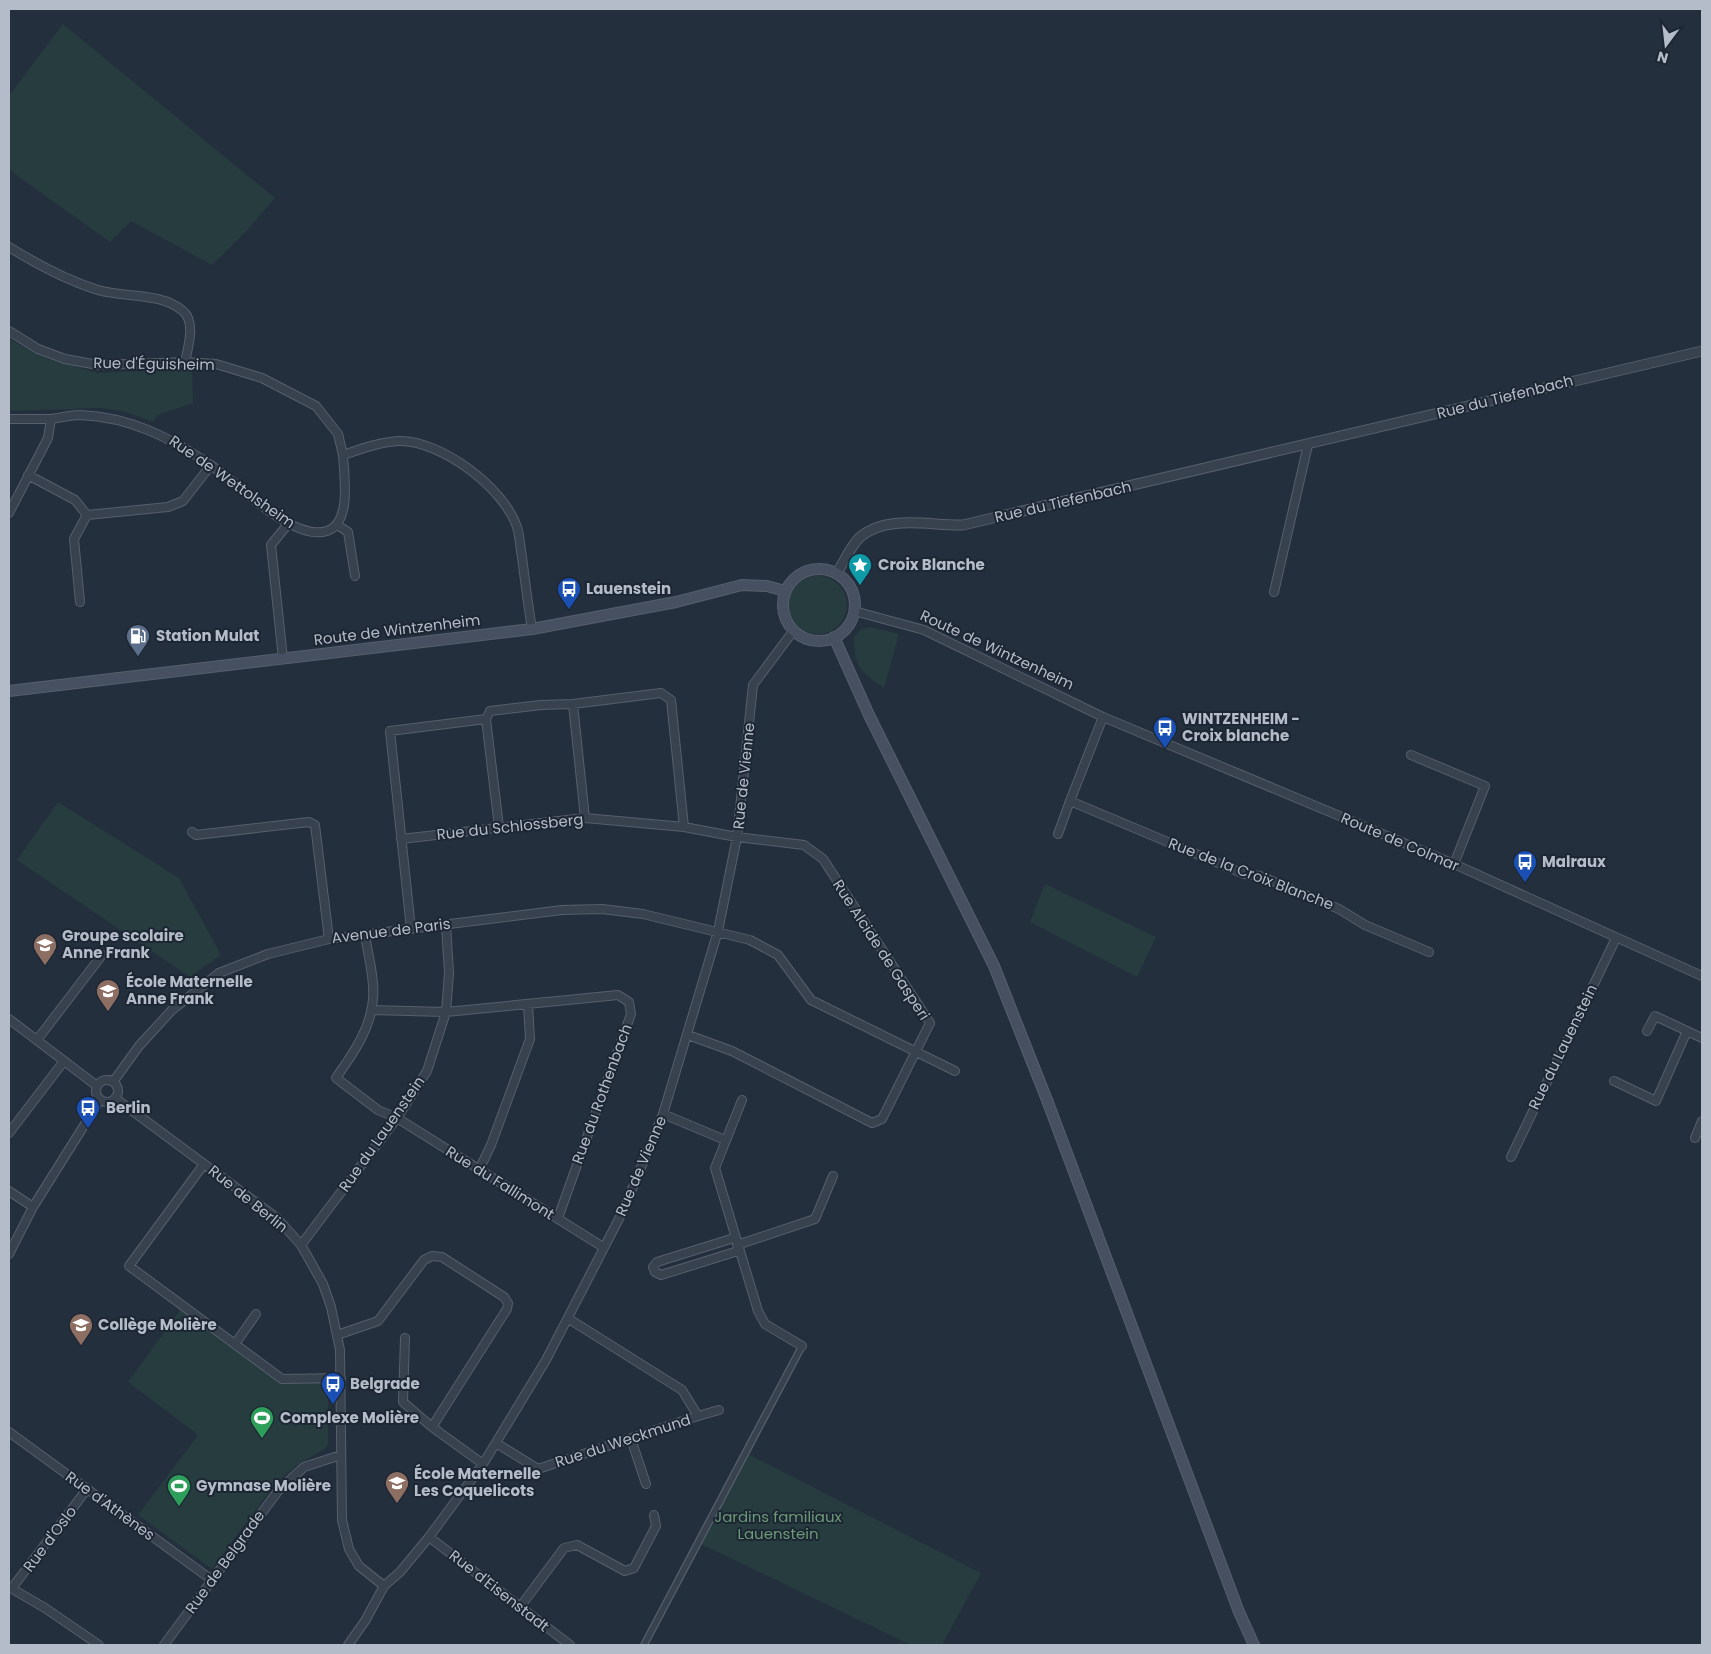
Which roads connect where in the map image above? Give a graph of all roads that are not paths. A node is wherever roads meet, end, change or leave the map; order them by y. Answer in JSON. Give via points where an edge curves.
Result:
{"nodes":[{"id":1,"x":9,"y":247,"type":"edge"},
{"id":2,"x":9,"y":331,"type":"edge"},
{"id":3,"x":1702,"y":351,"type":"edge"},
{"id":4,"x":185,"y":362,"type":"junction"},
{"id":5,"x":9,"y":419,"type":"edge"},
{"id":6,"x":51,"y":419,"type":"junction"},
{"id":7,"x":1308,"y":445,"type":"junction"},
{"id":8,"x":343,"y":455,"type":"junction"},
{"id":9,"x":211,"y":465,"type":"junction"},
{"id":10,"x":28,"y":476,"type":"junction"},
{"id":11,"x":9,"y":512,"type":"edge"},
{"id":12,"x":87,"y":515,"type":"junction"},
{"id":13,"x":288,"y":524,"type":"junction"},
{"id":14,"x":337,"y":525,"type":"junction"},
{"id":15,"x":837,"y":574,"type":"junction"},
{"id":16,"x":355,"y":576,"type":"dead end"},
{"id":17,"x":785,"y":591,"type":"junction"},
{"id":18,"x":1274,"y":592,"type":"dead end"},
{"id":19,"x":80,"y":602,"type":"dead end"},
{"id":20,"x":854,"y":611,"type":"junction"},
{"id":21,"x":532,"y":629,"type":"junction"},
{"id":22,"x":794,"y":630,"type":"junction"},
{"id":23,"x":834,"y":637,"type":"junction"},
{"id":24,"x":284,"y":659,"type":"junction"},
{"id":25,"x":9,"y":691,"type":"edge"},
{"id":26,"x":573,"y":704,"type":"junction"},
{"id":27,"x":1099,"y":715,"type":"junction"},
{"id":28,"x":486,"y":719,"type":"junction"},
{"id":29,"x":1411,"y":755,"type":"dead end"},
{"id":30,"x":1070,"y":801,"type":"junction"},
{"id":31,"x":585,"y":818,"type":"junction"},
{"id":32,"x":499,"y":827,"type":"junction"},
{"id":33,"x":684,"y":827,"type":"junction"},
{"id":34,"x":192,"y":832,"type":"dead end"},
{"id":35,"x":1058,"y":834,"type":"dead end"},
{"id":36,"x":737,"y":837,"type":"junction"},
{"id":37,"x":401,"y":839,"type":"junction"},
{"id":38,"x":1454,"y":864,"type":"junction"},
{"id":39,"x":446,"y":924,"type":"junction"},
{"id":40,"x":411,"y":929,"type":"junction"},
{"id":41,"x":718,"y":931,"type":"junction"},
{"id":42,"x":365,"y":934,"type":"junction"},
{"id":43,"x":1616,"y":938,"type":"junction"},
{"id":44,"x":329,"y":939,"type":"junction"},
{"id":45,"x":1429,"y":952,"type":"dead end"},
{"id":46,"x":102,"y":954,"type":"dead end"},
{"id":47,"x":1702,"y":976,"type":"edge"},
{"id":48,"x":528,"y":1005,"type":"junction"},
{"id":49,"x":371,"y":1010,"type":"junction"},
{"id":50,"x":446,"y":1012,"type":"junction"},
{"id":51,"x":9,"y":1019,"type":"edge"},
{"id":52,"x":1647,"y":1031,"type":"dead end"},
{"id":53,"x":1687,"y":1031,"type":"junction"},
{"id":54,"x":688,"y":1035,"type":"junction"},
{"id":55,"x":1702,"y":1038,"type":"edge"},
{"id":56,"x":37,"y":1040,"type":"junction"},
{"id":57,"x":917,"y":1052,"type":"junction"},
{"id":58,"x":64,"y":1061,"type":"junction"},
{"id":59,"x":955,"y":1071,"type":"dead end"},
{"id":60,"x":1614,"y":1081,"type":"dead end"},
{"id":61,"x":113,"y":1082,"type":"junction"},
{"id":62,"x":97,"y":1086,"type":"junction"},
{"id":63,"x":115,"y":1098,"type":"junction"},
{"id":64,"x":100,"y":1100,"type":"junction"},
{"id":65,"x":742,"y":1100,"type":"dead end"},
{"id":66,"x":663,"y":1114,"type":"junction"},
{"id":67,"x":397,"y":1118,"type":"junction"},
{"id":68,"x":1702,"y":1121,"type":"edge"},
{"id":69,"x":9,"y":1133,"type":"edge"},
{"id":70,"x":1695,"y":1138,"type":"dead end"},
{"id":71,"x":726,"y":1140,"type":"junction"},
{"id":72,"x":1511,"y":1157,"type":"dead end"},
{"id":73,"x":204,"y":1164,"type":"junction"},
{"id":74,"x":479,"y":1170,"type":"junction"},
{"id":75,"x":833,"y":1176,"type":"dead end"},
{"id":76,"x":9,"y":1191,"type":"edge"},
{"id":77,"x":33,"y":1207,"type":"junction"},
{"id":78,"x":558,"y":1218,"type":"junction"},
{"id":79,"x":301,"y":1245,"type":"junction"},
{"id":80,"x":736,"y":1245,"type":"junction"},
{"id":81,"x":604,"y":1247,"type":"junction"},
{"id":82,"x":9,"y":1254,"type":"edge"},
{"id":83,"x":256,"y":1314,"type":"dead end"},
{"id":84,"x":569,"y":1318,"type":"junction"},
{"id":85,"x":338,"y":1335,"type":"junction"},
{"id":86,"x":405,"y":1338,"type":"dead end"},
{"id":87,"x":235,"y":1344,"type":"junction"},
{"id":88,"x":802,"y":1346,"type":"joint"},
{"id":89,"x":341,"y":1378,"type":"junction"},
{"id":90,"x":719,"y":1410,"type":"dead end"},
{"id":91,"x":698,"y":1416,"type":"junction"},
{"id":92,"x":432,"y":1427,"type":"junction"},
{"id":93,"x":9,"y":1432,"type":"edge"},
{"id":94,"x":631,"y":1439,"type":"junction"},
{"id":95,"x":496,"y":1443,"type":"junction"},
{"id":96,"x":341,"y":1455,"type":"junction"},
{"id":97,"x":483,"y":1464,"type":"junction"},
{"id":98,"x":646,"y":1484,"type":"dead end"},
{"id":99,"x":87,"y":1489,"type":"junction"},
{"id":100,"x":654,"y":1515,"type":"dead end"},
{"id":101,"x":429,"y":1537,"type":"junction"},
{"id":102,"x":212,"y":1580,"type":"junction"},
{"id":103,"x":384,"y":1586,"type":"junction"},
{"id":104,"x":10,"y":1588,"type":"edge"},
{"id":105,"x":520,"y":1607,"type":"junction"},
{"id":106,"x":99,"y":1645,"type":"edge"},
{"id":107,"x":164,"y":1645,"type":"edge"},
{"id":108,"x":348,"y":1645,"type":"edge"},
{"id":109,"x":570,"y":1645,"type":"edge"},
{"id":110,"x":644,"y":1645,"type":"edge"},
{"id":111,"x":1254,"y":1645,"type":"edge"}],
"edges":[{"from":1,"to":4,"type":"street","via":[[50,272],[91,288],[156,299],[184,312],[190,322]]},
{"from":2,"to":4,"type":"street","name":"Rue d'Éguisheim","via":[[38,349],[98,365]]},
{"from":3,"to":7,"type":"street","name":"Rue du Tiefenbach"},
{"from":4,"to":8,"type":"street","name":"Rue d'Éguisheim","via":[[216,364],[262,378],[316,406],[338,434]]},
{"from":5,"to":6,"type":"street","name":"Rue de Wettolsheim"},
{"from":6,"to":9,"type":"street","name":"Rue de Wettolsheim","via":[[78,415],[107,417],[141,425],[168,437]]},
{"from":6,"to":10,"type":"street","via":[[48,438]]},
{"from":7,"to":15,"type":"street","name":"Rue du Tiefenbach","via":[[963,525],[899,523],[878,527],[860,538]]},
{"from":7,"to":18,"type":"street"},
{"from":8,"to":14,"type":"street","via":[[343,514]]},
{"from":8,"to":21,"type":"street","via":[[386,442],[422,445],[477,475],[502,498],[518,527]]},
{"from":9,"to":12,"type":"street","via":[[182,501],[168,507]]},
{"from":9,"to":13,"type":"street","name":"Rue de Wettolsheim"},
{"from":10,"to":11,"type":"street"},
{"from":10,"to":12,"type":"street","via":[[75,500]]},
{"from":12,"to":19,"type":"street","via":[[74,539]]},
{"from":13,"to":14,"type":"street","name":"Rue de Wettolsheim","via":[[310,532],[327,532]]},
{"from":13,"to":24,"type":"street","via":[[271,545]]},
{"from":14,"to":16,"type":"street","via":[[348,532]]},
{"from":15,"to":17,"type":"main road","via":[[823,569],[810,570],[796,577]]},
{"from":15,"to":20,"type":"main road","via":[[849,586],[854,597]]},
{"from":17,"to":21,"type":"main road","name":"Route de Wintzenheim","via":[[742,585],[676,602]]},
{"from":17,"to":22,"type":"main road","via":[[785,618]]},
{"from":20,"to":23,"type":"main road","via":[[847,627]]},
{"from":20,"to":27,"type":"street","name":"Route de Wintzenheim","via":[[924,630]]},
{"from":21,"to":24,"type":"main road","name":"Route de Wintzenheim"},
{"from":22,"to":23,"type":"main road","via":[[813,640]]},
{"from":22,"to":36,"type":"street","name":"Rue de Vienne","via":[[753,686]]},
{"from":23,"to":111,"type":"main road","via":[[869,715],[994,966]]},
{"from":24,"to":25,"type":"main road","name":"Route de Wintzenheim"},
{"from":26,"to":28,"type":"street","via":[[490,711]]},
{"from":26,"to":31,"type":"street"},
{"from":26,"to":33,"type":"street","via":[[661,692],[671,700]]},
{"from":27,"to":30,"type":"street"},
{"from":27,"to":38,"type":"street","name":"Route de Colmar"},
{"from":28,"to":32,"type":"street"},
{"from":28,"to":37,"type":"street","via":[[390,731]]},
{"from":29,"to":38,"type":"street","via":[[1485,786]]},
{"from":30,"to":35,"type":"street"},
{"from":30,"to":45,"type":"street","name":"Rue de la Croix Blanche","via":[[1244,874],[1260,876],[1340,909],[1365,925]]},
{"from":31,"to":32,"type":"street","name":"Rue du Schlossberg"},
{"from":31,"to":33,"type":"street","name":"Rue du Schlossberg"},
{"from":32,"to":37,"type":"street","name":"Rue du Schlossberg"},
{"from":33,"to":36,"type":"street","name":"Rue du Schlossberg"},
{"from":34,"to":44,"type":"street","via":[[196,836],[309,822],[316,825]]},
{"from":36,"to":41,"type":"street","name":"Rue de Vienne"},
{"from":36,"to":57,"type":"street","name":"Rue Alcide de Gasperi","via":[[804,845],[823,859],[930,1023]]},
{"from":37,"to":40,"type":"street"},
{"from":38,"to":43,"type":"street","name":"Route de Colmar"},
{"from":39,"to":40,"type":"street","name":"Avenue de Paris"},
{"from":39,"to":41,"type":"street","name":"Avenue de Paris","via":[[562,910],[602,909],[643,914]]},
{"from":39,"to":50,"type":"street","name":"Rue du Lauenstein","via":[[449,973]]},
{"from":40,"to":42,"type":"street","name":"Avenue de Paris"},
{"from":41,"to":54,"type":"street","name":"Rue de Vienne"},
{"from":41,"to":57,"type":"street","name":"Avenue de Paris","via":[[750,940],[778,954],[811,1000]]},
{"from":42,"to":44,"type":"street","name":"Avenue de Paris"},
{"from":42,"to":49,"type":"street","via":[[373,998]]},
{"from":43,"to":47,"type":"street","name":"Route de Colmar"},
{"from":43,"to":72,"type":"street","name":"Rue du Lauenstein"},
{"from":44,"to":61,"type":"street","name":"Avenue de Paris","via":[[268,954],[219,973],[172,1010],[139,1046]]},
{"from":46,"to":56,"type":"street"},
{"from":48,"to":50,"type":"street","name":"Rue du Rothenbach"},
{"from":48,"to":74,"type":"street","via":[[530,1039],[492,1145]]},
{"from":48,"to":78,"type":"street","name":"Rue du Rothenbach","via":[[618,995],[629,1002],[631,1014]]},
{"from":49,"to":50,"type":"street","name":"Rue du Rothenbach"},
{"from":49,"to":67,"type":"street","name":"Rue du Fallimont","via":[[359,1045],[336,1078],[378,1110]]},
{"from":50,"to":67,"type":"street","name":"Rue du Lauenstein","via":[[427,1071]]},
{"from":51,"to":56,"type":"street"},
{"from":52,"to":53,"type":"street","via":[[1655,1016]]},
{"from":53,"to":55,"type":"street"},
{"from":53,"to":60,"type":"street","via":[[1656,1101]]},
{"from":54,"to":57,"type":"street","name":"Rue Alcide de Gasperi","via":[[732,1051],[872,1123],[882,1119]]},
{"from":54,"to":66,"type":"street","name":"Rue de Vienne"},
{"from":56,"to":58,"type":"street"},
{"from":57,"to":59,"type":"street","name":"Avenue de Paris"},
{"from":58,"to":62,"type":"street"},
{"from":58,"to":69,"type":"street"},
{"from":61,"to":62,"type":"street","via":[[104,1080]]},
{"from":61,"to":63,"type":"street","via":[[118,1088]]},
{"from":62,"to":64,"type":"street","via":[[96,1094]]},
{"from":63,"to":64,"type":"street"},
{"from":63,"to":73,"type":"street","name":"Rue de Berlin"},
{"from":64,"to":77,"type":"street"},
{"from":65,"to":71,"type":"street"},
{"from":66,"to":71,"type":"street"},
{"from":66,"to":81,"type":"street","name":"Rue de Vienne","via":[[623,1211]]},
{"from":67,"to":74,"type":"street","name":"Rue du Fallimont"},
{"from":67,"to":79,"type":"street","name":"Rue du Lauenstein"},
{"from":68,"to":70,"type":"street"},
{"from":71,"to":80,"type":"street","via":[[715,1168]]},
{"from":73,"to":79,"type":"street","name":"Rue de Berlin","via":[[277,1218]]},
{"from":73,"to":87,"type":"street","via":[[128,1266]]},
{"from":74,"to":78,"type":"street","name":"Rue du Fallimont"},
{"from":75,"to":80,"type":"street","via":[[815,1218]]},
{"from":76,"to":77,"type":"street"},
{"from":77,"to":82,"type":"street"},
{"from":78,"to":81,"type":"street","name":"Rue du Fallimont"},
{"from":79,"to":85,"type":"street","name":"Rue de Berlin","via":[[323,1284]]},
{"from":80,"to":80,"type":"street","via":[[657,1262],[654,1272],[661,1275]]},
{"from":80,"to":88,"type":"street","via":[[765,1324]]},
{"from":81,"to":84,"type":"street","name":"Rue de Vienne"},
{"from":83,"to":87,"type":"street"},
{"from":84,"to":91,"type":"street","name":"Rue du Weckmund","via":[[682,1390]]},
{"from":84,"to":95,"type":"street","name":"Rue de Vienne"},
{"from":85,"to":89,"type":"street","name":"Rue de Berlin"},
{"from":85,"to":92,"type":"street","via":[[378,1322],[424,1260],[432,1256],[442,1257],[504,1297],[507,1309]]},
{"from":86,"to":92,"type":"street","via":[[403,1402]]},
{"from":87,"to":89,"type":"street","via":[[282,1379]]},
{"from":88,"to":110,"type":"street"},
{"from":89,"to":96,"type":"street","name":"Rue de Berlin"},
{"from":90,"to":91,"type":"street","name":"Rue du Weckmund"},
{"from":91,"to":94,"type":"street","name":"Rue du Weckmund"},
{"from":92,"to":97,"type":"street"},
{"from":93,"to":99,"type":"street","name":"Rue d'Athènes"},
{"from":94,"to":95,"type":"street","name":"Rue du Weckmund","via":[[538,1469]]},
{"from":94,"to":98,"type":"street"},
{"from":95,"to":97,"type":"street","name":"Rue de Vienne"},
{"from":96,"to":102,"type":"street","name":"Rue de Belgrade","via":[[304,1467],[278,1490]]},
{"from":96,"to":103,"type":"street","name":"Rue de Berlin","via":[[342,1520],[348,1549],[359,1566]]},
{"from":97,"to":101,"type":"street","name":"Rue de Vienne"},
{"from":99,"to":102,"type":"street","name":"Rue d'Athènes"},
{"from":99,"to":104,"type":"street","name":"Rue d'Oslo"},
{"from":100,"to":105,"type":"street","via":[[656,1526],[634,1568],[625,1570],[570,1545],[564,1548]]},
{"from":101,"to":103,"type":"street","name":"Rue de Vienne"},
{"from":101,"to":105,"type":"street","name":"Rue d'Eisenstadt"},
{"from":102,"to":107,"type":"street","name":"Rue de Belgrade"},
{"from":103,"to":108,"type":"street","name":"Rue de Vienne"},
{"from":104,"to":106,"type":"street","via":[[46,1608]]},
{"from":105,"to":109,"type":"street","name":"Rue d'Eisenstadt"}]}
